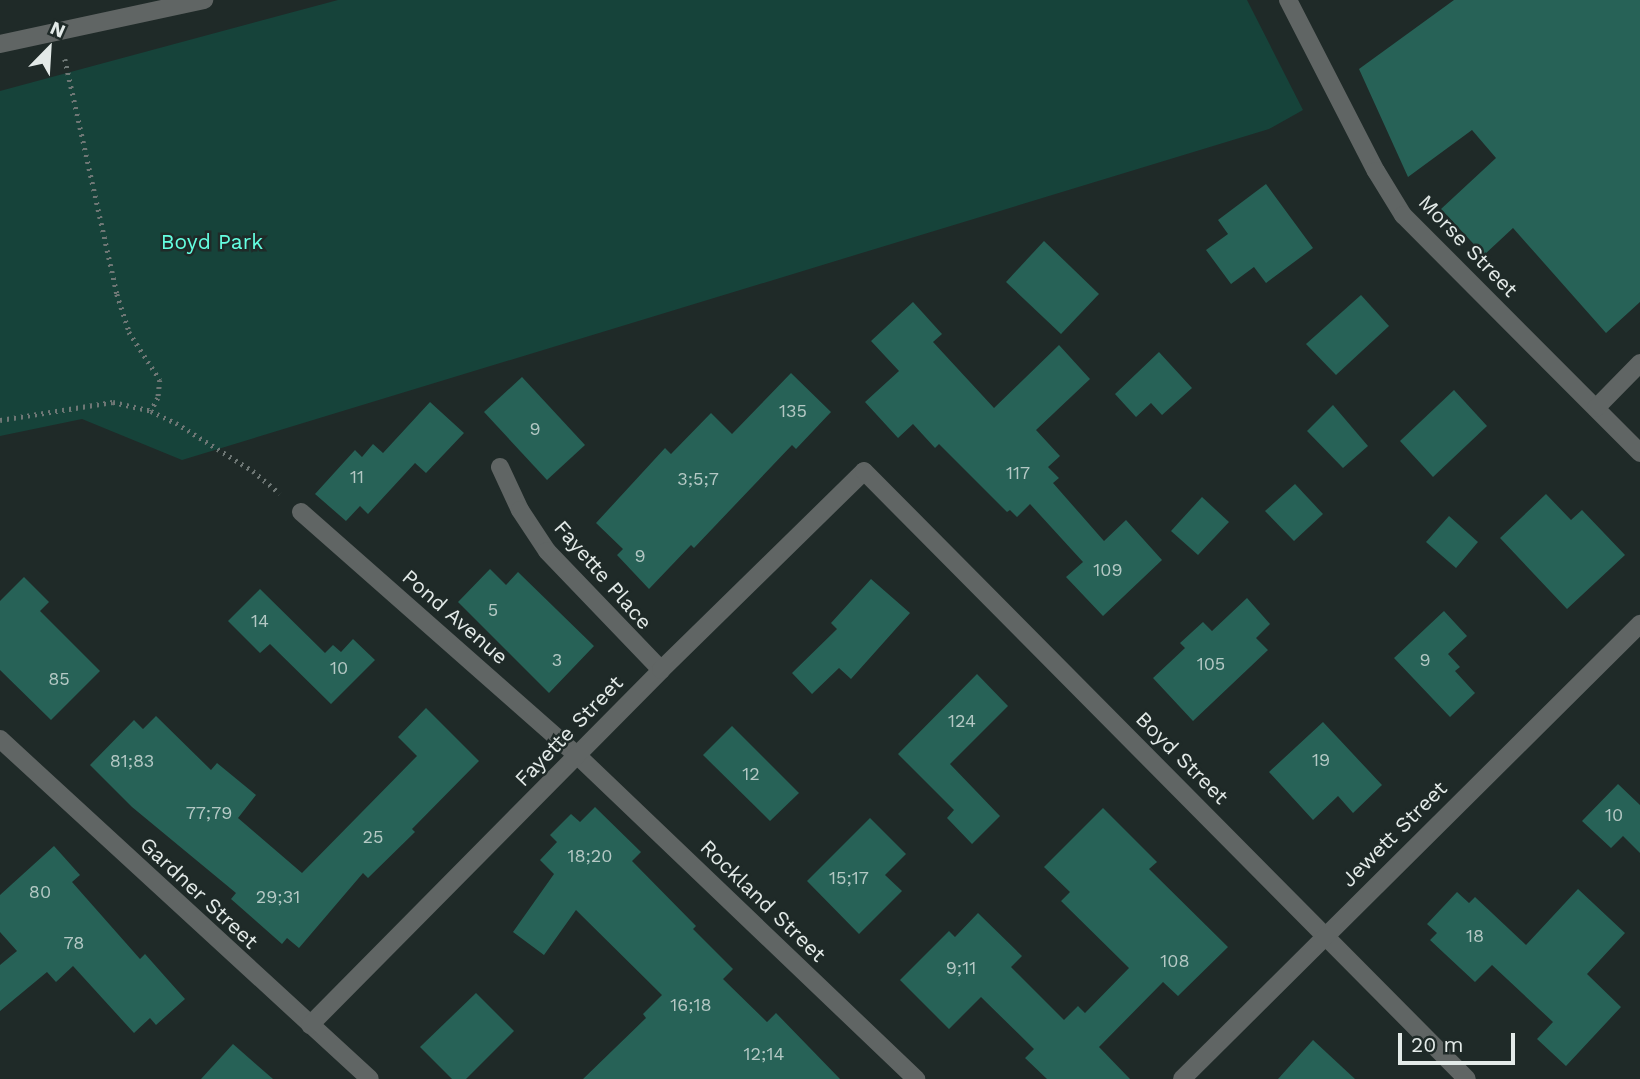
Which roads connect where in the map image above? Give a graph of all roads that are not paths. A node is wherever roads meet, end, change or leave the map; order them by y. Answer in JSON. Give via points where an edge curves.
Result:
{"nodes":[{"id":1,"x":204,"y":0,"type":"edge"},
{"id":2,"x":1288,"y":0,"type":"edge"},
{"id":3,"x":0,"y":44,"type":"edge"},
{"id":4,"x":1640,"y":363,"type":"edge"},
{"id":5,"x":1596,"y":408,"type":"junction"},
{"id":6,"x":1640,"y":453,"type":"edge"},
{"id":7,"x":499,"y":467,"type":"dead end"},
{"id":8,"x":864,"y":471,"type":"joint"},
{"id":9,"x":301,"y":512,"type":"road end"},
{"id":10,"x":1640,"y":624,"type":"edge"},
{"id":11,"x":661,"y":670,"type":"junction"},
{"id":12,"x":0,"y":738,"type":"edge"},
{"id":13,"x":578,"y":756,"type":"junction"},
{"id":14,"x":1325,"y":934,"type":"junction"},
{"id":15,"x":310,"y":1025,"type":"junction"},
{"id":16,"x":370,"y":1079,"type":"edge"},
{"id":17,"x":916,"y":1079,"type":"edge"},
{"id":18,"x":1182,"y":1079,"type":"edge"},
{"id":19,"x":1467,"y":1079,"type":"edge"}],
"edges":[{"from":1,"to":3,"type":"street"},
{"from":2,"to":5,"type":"street","name":"Morse Street","via":[[1403,215]]},
{"from":4,"to":5,"type":"street"},
{"from":5,"to":6,"type":"street","name":"Morse Street"},
{"from":7,"to":11,"type":"street","name":"Fayette Place","via":[[547,551]]},
{"from":8,"to":11,"type":"street","name":"Fayette Street"},
{"from":8,"to":14,"type":"street","name":"Boyd Street"},
{"from":9,"to":13,"type":"street","name":"Pond Avenue"},
{"from":10,"to":14,"type":"street","name":"Jewett Street"},
{"from":11,"to":13,"type":"street","name":"Fayette Street"},
{"from":12,"to":15,"type":"street","name":"Gardner Street"},
{"from":13,"to":15,"type":"street","name":"Fayette Street"},
{"from":13,"to":17,"type":"street","name":"Rockland Street"},
{"from":14,"to":18,"type":"street","name":"Jewett Street"},
{"from":14,"to":19,"type":"street","name":"Boyd Street"},
{"from":15,"to":16,"type":"street","name":"Gardner Street"}]}
